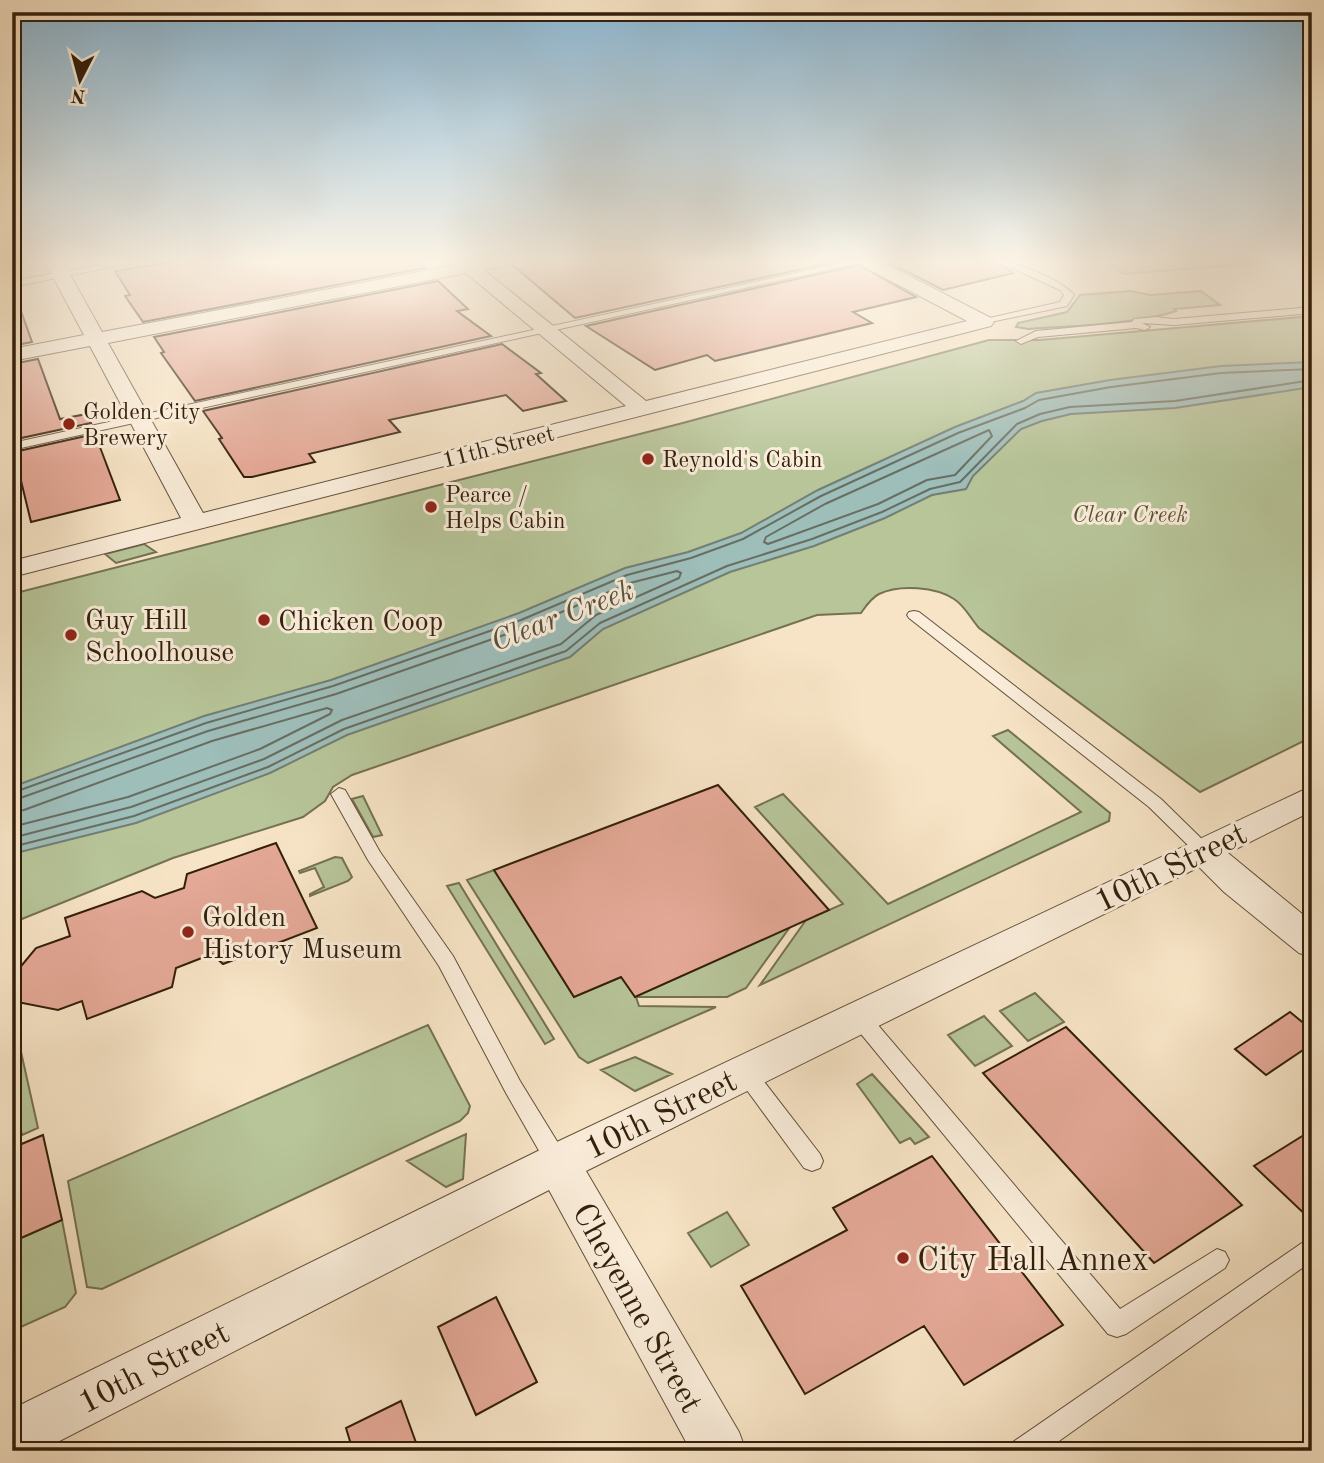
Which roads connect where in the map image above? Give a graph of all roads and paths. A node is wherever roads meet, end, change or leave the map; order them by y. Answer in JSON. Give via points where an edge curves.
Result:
{"nodes":[{"id":1,"x":91,"y":330,"type":"edge"},
{"id":2,"x":139,"y":330,"type":"edge"},
{"id":3,"x":546,"y":330,"type":"edge"},
{"id":4,"x":547,"y":330,"type":"edge"},
{"id":5,"x":951,"y":330,"type":"edge"},
{"id":6,"x":1077,"y":330,"type":"edge"},
{"id":7,"x":96,"y":339,"type":"junction"},
{"id":8,"x":1021,"y":341,"type":"dead end"},
{"id":9,"x":12,"y":355,"type":"edge"},
{"id":10,"x":642,"y":409,"type":"junction"},
{"id":11,"x":140,"y":420,"type":"junction"},
{"id":12,"x":12,"y":447,"type":"edge"},
{"id":13,"x":196,"y":523,"type":"junction"},
{"id":14,"x":12,"y":569,"type":"edge"},
{"id":15,"x":914,"y":615,"type":"dead end"},
{"id":16,"x":339,"y":794,"type":"dead end"},
{"id":17,"x":1312,"y":797,"type":"edge"},
{"id":18,"x":1203,"y":850,"type":"junction"},
{"id":19,"x":1312,"y":943,"type":"edge"},
{"id":20,"x":859,"y":1017,"type":"junction"},
{"id":21,"x":745,"y":1072,"type":"junction"},
{"id":22,"x":811,"y":1161,"type":"dead end"},
{"id":23,"x":558,"y":1163,"type":"junction"},
{"id":24,"x":1312,"y":1247,"type":"edge"},
{"id":25,"x":1217,"y":1260,"type":"dead end"},
{"id":26,"x":12,"y":1437,"type":"edge"},
{"id":27,"x":720,"y":1451,"type":"edge"},
{"id":28,"x":1022,"y":1451,"type":"edge"}],
"edges":[{"from":1,"to":7,"type":"street"},
{"from":2,"to":7,"type":"street"},
{"from":3,"to":11,"type":"lane"},
{"from":4,"to":10,"type":"street"},
{"from":5,"to":10,"type":"street","name":"11th Street"},
{"from":6,"to":8,"type":"lane","via":[[1036,334]]},
{"from":7,"to":9,"type":"street"},
{"from":7,"to":11,"type":"street"},
{"from":10,"to":13,"type":"street","name":"11th Street"},
{"from":11,"to":12,"type":"lane"},
{"from":11,"to":13,"type":"street"},
{"from":13,"to":14,"type":"street","name":"11th Street"},
{"from":15,"to":18,"type":"lane","via":[[1155,803]]},
{"from":16,"to":23,"type":"lane","via":[[374,856],[446,961]]},
{"from":17,"to":18,"type":"street","name":"10th Street"},
{"from":18,"to":19,"type":"street"},
{"from":18,"to":20,"type":"street","name":"10th Street"},
{"from":20,"to":21,"type":"street","name":"10th Street"},
{"from":20,"to":25,"type":"lane","via":[[1117,1325]]},
{"from":21,"to":22,"type":"lane"},
{"from":21,"to":23,"type":"street","name":"10th Street"},
{"from":23,"to":26,"type":"street","name":"10th Street"},
{"from":23,"to":27,"type":"street","name":"Cheyenne Street"},
{"from":24,"to":28,"type":"lane"}]}
